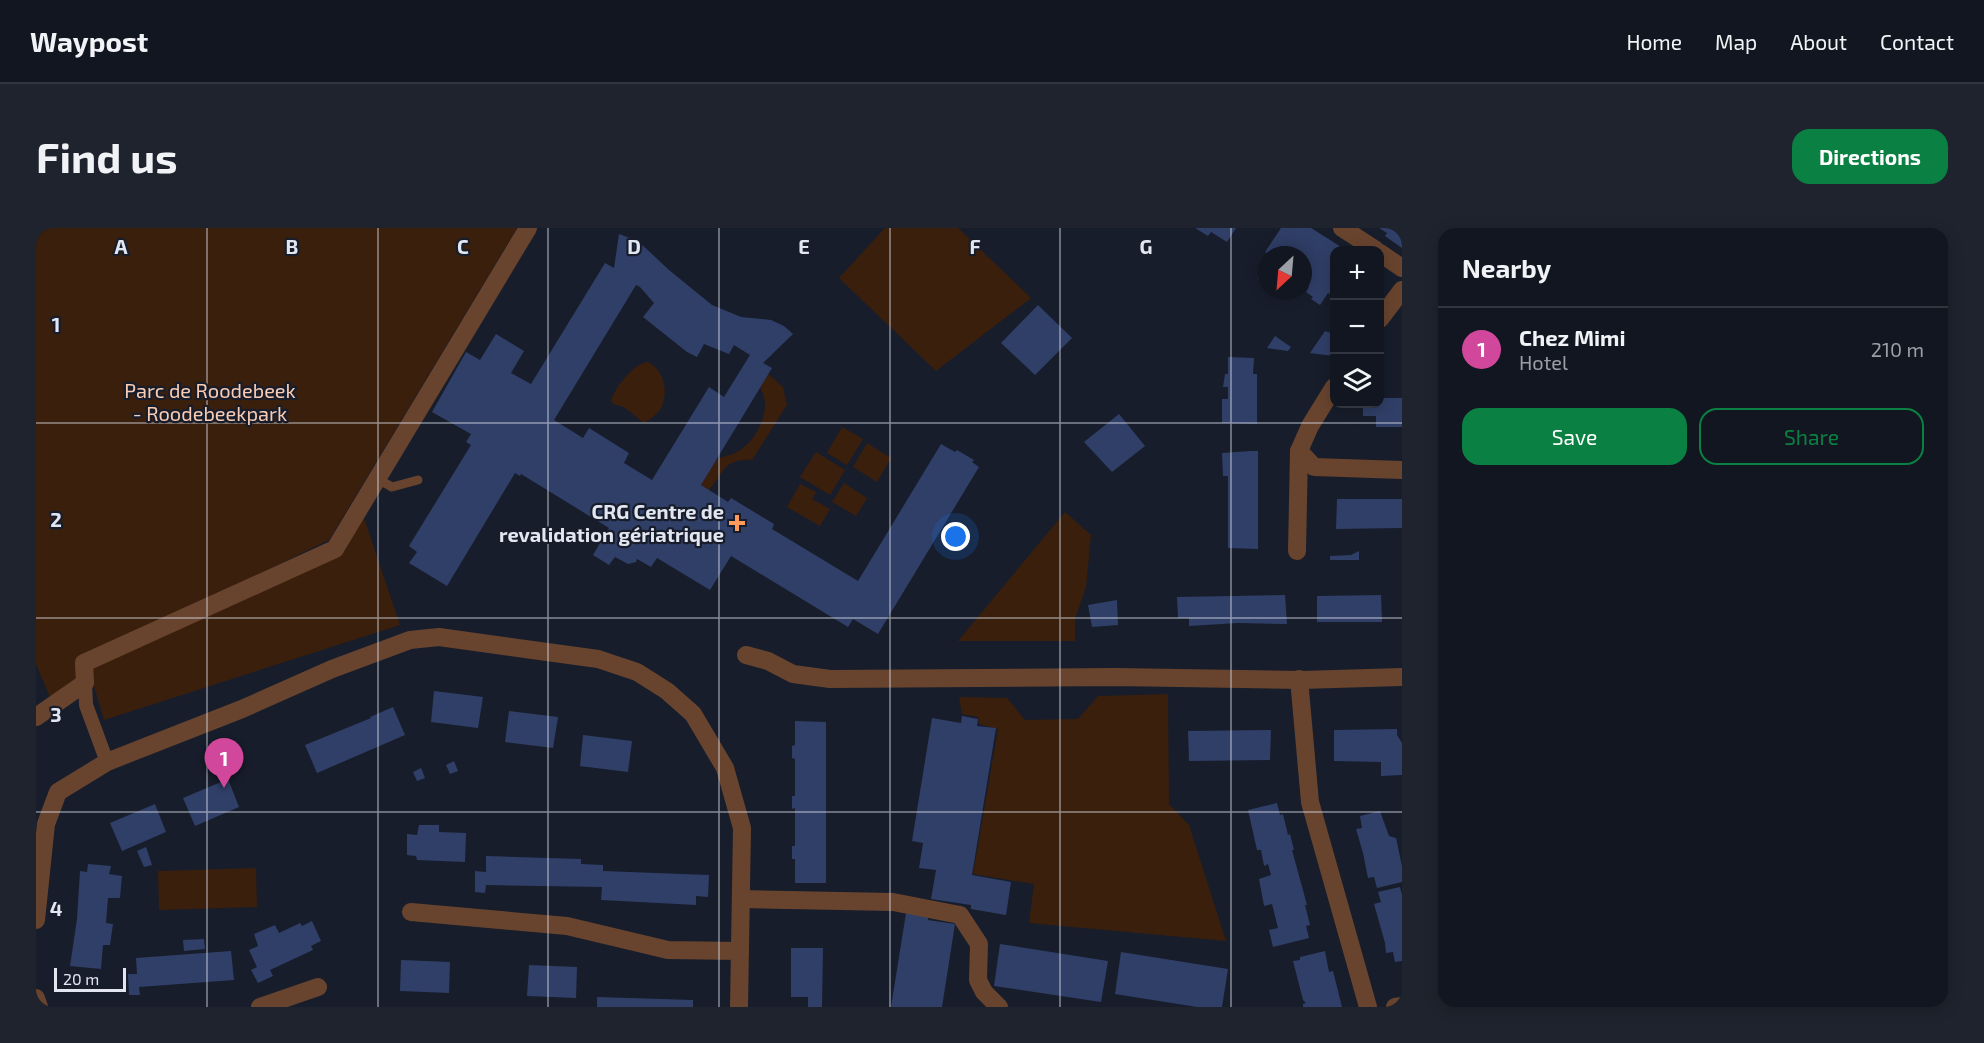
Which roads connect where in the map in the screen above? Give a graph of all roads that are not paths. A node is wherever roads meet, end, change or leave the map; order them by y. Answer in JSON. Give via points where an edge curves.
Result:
{"nodes":[{"id":1,"x":528,"y":228,"type":"edge"},
{"id":2,"x":1342,"y":228,"type":"edge"},
{"id":3,"x":1369,"y":246,"type":"edge"},
{"id":4,"x":1384,"y":256,"type":"edge"},
{"id":5,"x":1402,"y":268,"type":"edge"},
{"id":6,"x":1402,"y":290,"type":"edge"},
{"id":7,"x":1384,"y":314,"type":"edge"},
{"id":8,"x":1330,"y":395,"type":"edge"},
{"id":9,"x":1299,"y":452,"type":"junction"},
{"id":10,"x":1402,"y":470,"type":"edge"},
{"id":11,"x":376,"y":478,"type":"junction"},
{"id":12,"x":418,"y":480,"type":"dead end"},
{"id":13,"x":1297,"y":551,"type":"dead end"},
{"id":14,"x":746,"y":655,"type":"dead end"},
{"id":15,"x":1402,"y":677,"type":"edge"},
{"id":16,"x":1299,"y":680,"type":"junction"},
{"id":17,"x":85,"y":683,"type":"junction"},
{"id":18,"x":36,"y":717,"type":"edge"},
{"id":19,"x":107,"y":762,"type":"junction"},
{"id":20,"x":741,"y":899,"type":"junction"},
{"id":21,"x":411,"y":912,"type":"dead end"},
{"id":22,"x":36,"y":920,"type":"edge"},
{"id":23,"x":740,"y":951,"type":"junction"},
{"id":24,"x":318,"y":987,"type":"dead end"},
{"id":25,"x":36,"y":998,"type":"edge"},
{"id":26,"x":1402,"y":1006,"type":"edge"},
{"id":27,"x":39,"y":1007,"type":"edge"},
{"id":28,"x":260,"y":1007,"type":"edge"},
{"id":29,"x":739,"y":1007,"type":"edge"},
{"id":30,"x":999,"y":1007,"type":"edge"},
{"id":31,"x":1368,"y":1007,"type":"edge"},
{"id":32,"x":1395,"y":1007,"type":"edge"}],
"edges":[{"from":1,"to":11,"type":"street"},
{"from":2,"to":3,"type":"street"},
{"from":4,"to":5,"type":"street"},
{"from":6,"to":7,"type":"street"},
{"from":8,"to":9,"type":"street"},
{"from":9,"to":10,"type":"street","via":[[1314,467]]},
{"from":9,"to":13,"type":"street"},
{"from":11,"to":12,"type":"lane","via":[[392,487]]},
{"from":11,"to":17,"type":"street","via":[[335,549],[84,663]]},
{"from":14,"to":16,"type":"street","via":[[793,674],[830,679]]},
{"from":15,"to":16,"type":"street"},
{"from":16,"to":31,"type":"street","via":[[1310,802]]},
{"from":17,"to":18,"type":"street"},
{"from":17,"to":19,"type":"street","via":[[86,705]]},
{"from":19,"to":20,"type":"street","via":[[410,640],[439,637],[598,659],[637,672],[693,714],[725,768],[742,828]]},
{"from":19,"to":22,"type":"street","via":[[58,792],[46,824]]},
{"from":20,"to":23,"type":"street"},
{"from":20,"to":30,"type":"street","via":[[892,902],[960,915],[979,944],[978,980]]},
{"from":21,"to":23,"type":"street","via":[[567,926],[668,950]]},
{"from":23,"to":29,"type":"street"},
{"from":24,"to":28,"type":"street"},
{"from":25,"to":27,"type":"street"},
{"from":26,"to":32,"type":"street"}]}
